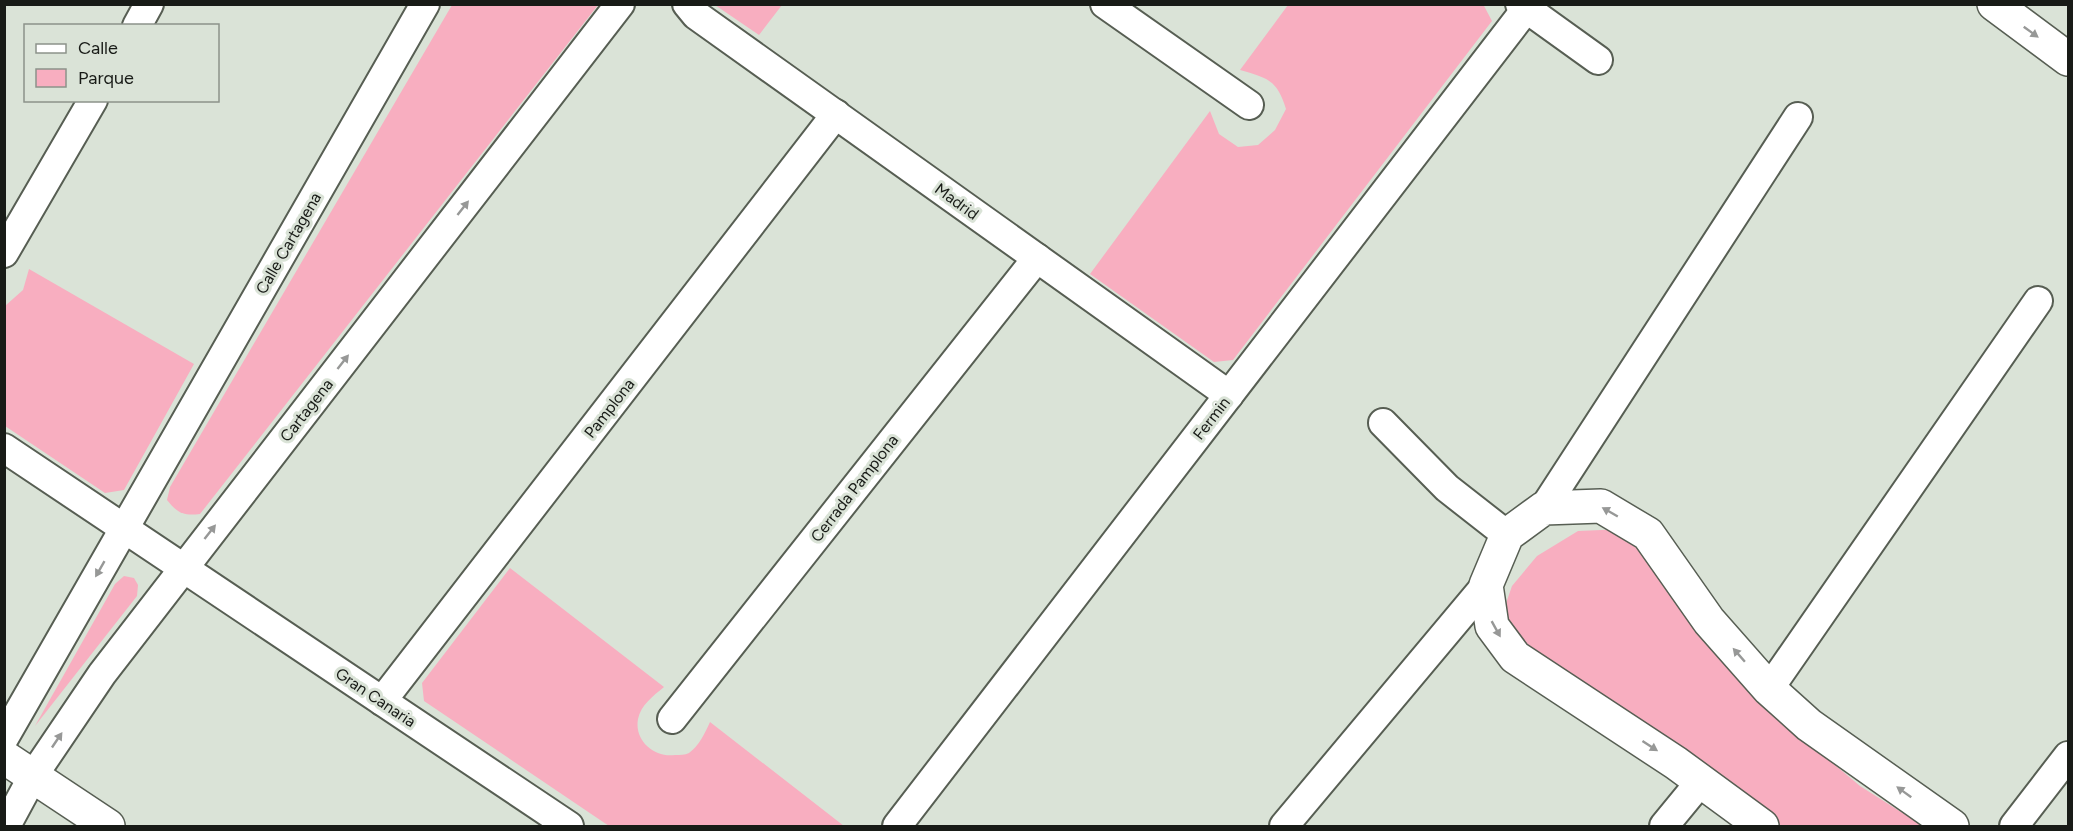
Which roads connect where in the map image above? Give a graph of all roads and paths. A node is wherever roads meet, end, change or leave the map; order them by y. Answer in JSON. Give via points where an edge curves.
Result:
{"nodes":[{"id":1,"x":149,"y":4,"type":"edge"},
{"id":2,"x":425,"y":4,"type":"edge"},
{"id":3,"x":620,"y":4,"type":"edge"},
{"id":4,"x":687,"y":4,"type":"edge"},
{"id":5,"x":1105,"y":4,"type":"edge"},
{"id":6,"x":1994,"y":4,"type":"edge"},
{"id":7,"x":1523,"y":7,"type":"edge"},
{"id":8,"x":138,"y":24,"type":"edge"},
{"id":9,"x":1598,"y":60,"type":"dead end"},
{"id":10,"x":2068,"y":60,"type":"edge"},
{"id":11,"x":92,"y":102,"type":"edge"},
{"id":12,"x":1249,"y":105,"type":"dead end"},
{"id":13,"x":836,"y":114,"type":"junction"},
{"id":14,"x":1797,"y":117,"type":"dead end"},
{"id":15,"x":4,"y":253,"type":"edge"},
{"id":16,"x":1037,"y":258,"type":"junction"},
{"id":17,"x":2038,"y":301,"type":"dead end"},
{"id":18,"x":1228,"y":395,"type":"junction"},
{"id":19,"x":1383,"y":423,"type":"dead end"},
{"id":20,"x":4,"y":448,"type":"edge"},
{"id":21,"x":1544,"y":508,"type":"junction"},
{"id":22,"x":124,"y":528,"type":"junction"},
{"id":23,"x":1507,"y":535,"type":"junction"},
{"id":24,"x":183,"y":568,"type":"junction"},
{"id":25,"x":1486,"y":585,"type":"junction"},
{"id":26,"x":1769,"y":689,"type":"junction"},
{"id":27,"x":382,"y":701,"type":"junction"},
{"id":28,"x":672,"y":719,"type":"dead end"},
{"id":29,"x":4,"y":738,"type":"edge"},
{"id":30,"x":2068,"y":756,"type":"edge"},
{"id":31,"x":4,"y":757,"type":"edge"},
{"id":32,"x":33,"y":776,"type":"junction"},
{"id":33,"x":1701,"y":781,"type":"junction"},
{"id":34,"x":6,"y":826,"type":"edge"},
{"id":35,"x":108,"y":826,"type":"edge"},
{"id":36,"x":569,"y":826,"type":"edge"},
{"id":37,"x":897,"y":826,"type":"edge"},
{"id":38,"x":1284,"y":826,"type":"edge"},
{"id":39,"x":1664,"y":826,"type":"edge"},
{"id":40,"x":1762,"y":826,"type":"edge"},
{"id":41,"x":1952,"y":826,"type":"edge"},
{"id":42,"x":2014,"y":826,"type":"edge"}],
"edges":[{"from":1,"to":8,"type":"street"},
{"from":2,"to":22,"type":"street","name":"Calle Cartagena"},
{"from":24,"to":3,"type":"street","name":"Cartagena","one_way":true},
{"from":4,"to":13,"type":"street","name":"Madrid","via":[[696,15]]},
{"from":5,"to":12,"type":"street"},
{"from":6,"to":10,"type":"street","one_way":true},
{"from":7,"to":9,"type":"street"},
{"from":7,"to":18,"type":"street","name":"Fermin"},
{"from":11,"to":15,"type":"street"},
{"from":13,"to":16,"type":"street","name":"Madrid"},
{"from":13,"to":27,"type":"street","name":"Pamplona"},
{"from":14,"to":21,"type":"street"},
{"from":16,"to":18,"type":"street","name":"Madrid"},
{"from":16,"to":28,"type":"street","name":"Cerrada Pamplona"},
{"from":17,"to":26,"type":"street"},
{"from":18,"to":37,"type":"street","name":"Fermin"},
{"from":19,"to":23,"type":"street","via":[[1447,488]]},
{"from":20,"to":22,"type":"street"},
{"from":21,"to":23,"type":"street"},
{"from":26,"to":21,"type":"street","one_way":true,"via":[[1709,621],[1648,534],[1601,506]]},
{"from":22,"to":24,"type":"street","name":"Gran Canaria"},
{"from":22,"to":29,"type":"street","one_way":true},
{"from":23,"to":25,"type":"street"},
{"from":24,"to":27,"type":"street","name":"Gran Canaria"},
{"from":32,"to":24,"type":"street","name":"Cartagena","one_way":true,"via":[[102,674]]},
{"from":25,"to":33,"type":"street","one_way":true,"via":[[1492,626],[1515,657]]},
{"from":25,"to":38,"type":"street"},
{"from":41,"to":26,"type":"street","one_way":true,"via":[[1809,725]]},
{"from":27,"to":36,"type":"street","name":"Gran Canaria"},
{"from":30,"to":42,"type":"street"},
{"from":31,"to":32,"type":"street"},
{"from":32,"to":34,"type":"street","name":"Cartagena"},
{"from":32,"to":35,"type":"street"},
{"from":33,"to":39,"type":"street"},
{"from":33,"to":40,"type":"street"}]}
